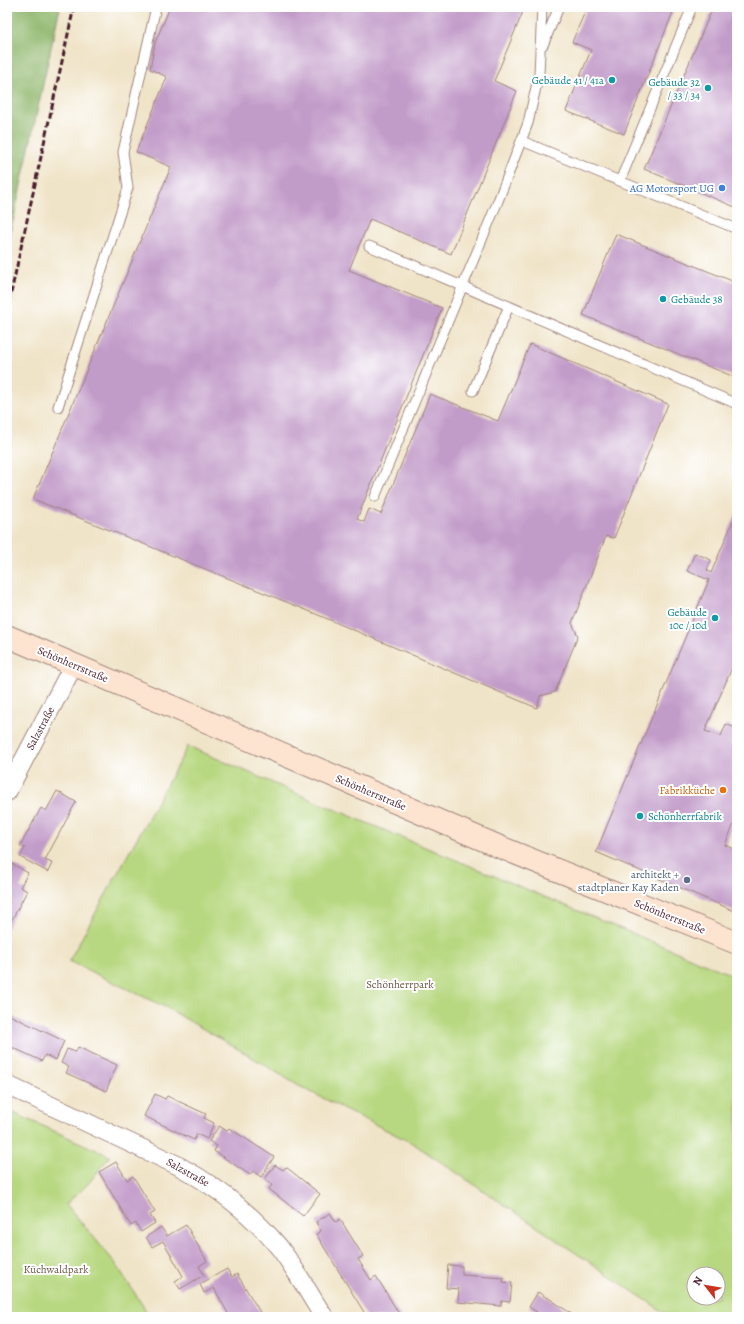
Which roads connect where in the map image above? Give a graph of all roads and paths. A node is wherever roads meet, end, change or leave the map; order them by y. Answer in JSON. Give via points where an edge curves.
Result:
{"nodes":[{"id":1,"x":156,"y":7,"type":"edge"},
{"id":2,"x":542,"y":7,"type":"edge"},
{"id":3,"x":559,"y":7,"type":"edge"},
{"id":4,"x":692,"y":7,"type":"edge"},
{"id":5,"x":540,"y":52,"type":"junction"},
{"id":6,"x":522,"y":141,"type":"junction"},
{"id":7,"x":620,"y":181,"type":"junction"},
{"id":8,"x":737,"y":229,"type":"edge"},
{"id":9,"x":369,"y":246,"type":"dead end"},
{"id":10,"x":462,"y":286,"type":"junction"},
{"id":11,"x":509,"y":306,"type":"junction"},
{"id":12,"x":473,"y":391,"type":"dead end"},
{"id":13,"x":737,"y":404,"type":"edge"},
{"id":14,"x":58,"y":407,"type":"dead end"},
{"id":15,"x":375,"y":497,"type":"dead end"},
{"id":16,"x":7,"y":636,"type":"edge"},
{"id":17,"x":74,"y":664,"type":"junction"},
{"id":18,"x":7,"y":792,"type":"edge"},
{"id":19,"x":737,"y":943,"type":"edge"},
{"id":20,"x":7,"y":1085,"type":"edge"},
{"id":21,"x":324,"y":1317,"type":"edge"}],
"edges":[{"from":1,"to":14,"type":"lane","via":[[123,152],[128,188]]},
{"from":2,"to":5,"type":"lane"},
{"from":3,"to":5,"type":"lane"},
{"from":4,"to":7,"type":"lane"},
{"from":5,"to":6,"type":"lane","via":[[536,94]]},
{"from":6,"to":7,"type":"lane"},
{"from":6,"to":10,"type":"lane"},
{"from":7,"to":8,"type":"lane"},
{"from":9,"to":10,"type":"lane"},
{"from":10,"to":11,"type":"lane"},
{"from":10,"to":15,"type":"lane"},
{"from":11,"to":12,"type":"lane"},
{"from":11,"to":13,"type":"lane"},
{"from":16,"to":17,"type":"main road","name":"Schönherrstraße"},
{"from":17,"to":18,"type":"street","name":"Salzstraße"},
{"from":17,"to":19,"type":"main road","name":"Schönherrstraße","via":[[500,847]]},
{"from":20,"to":21,"type":"street","name":"Salzstraße","via":[[177,1165],[233,1200],[259,1224],[280,1249]]}]}
